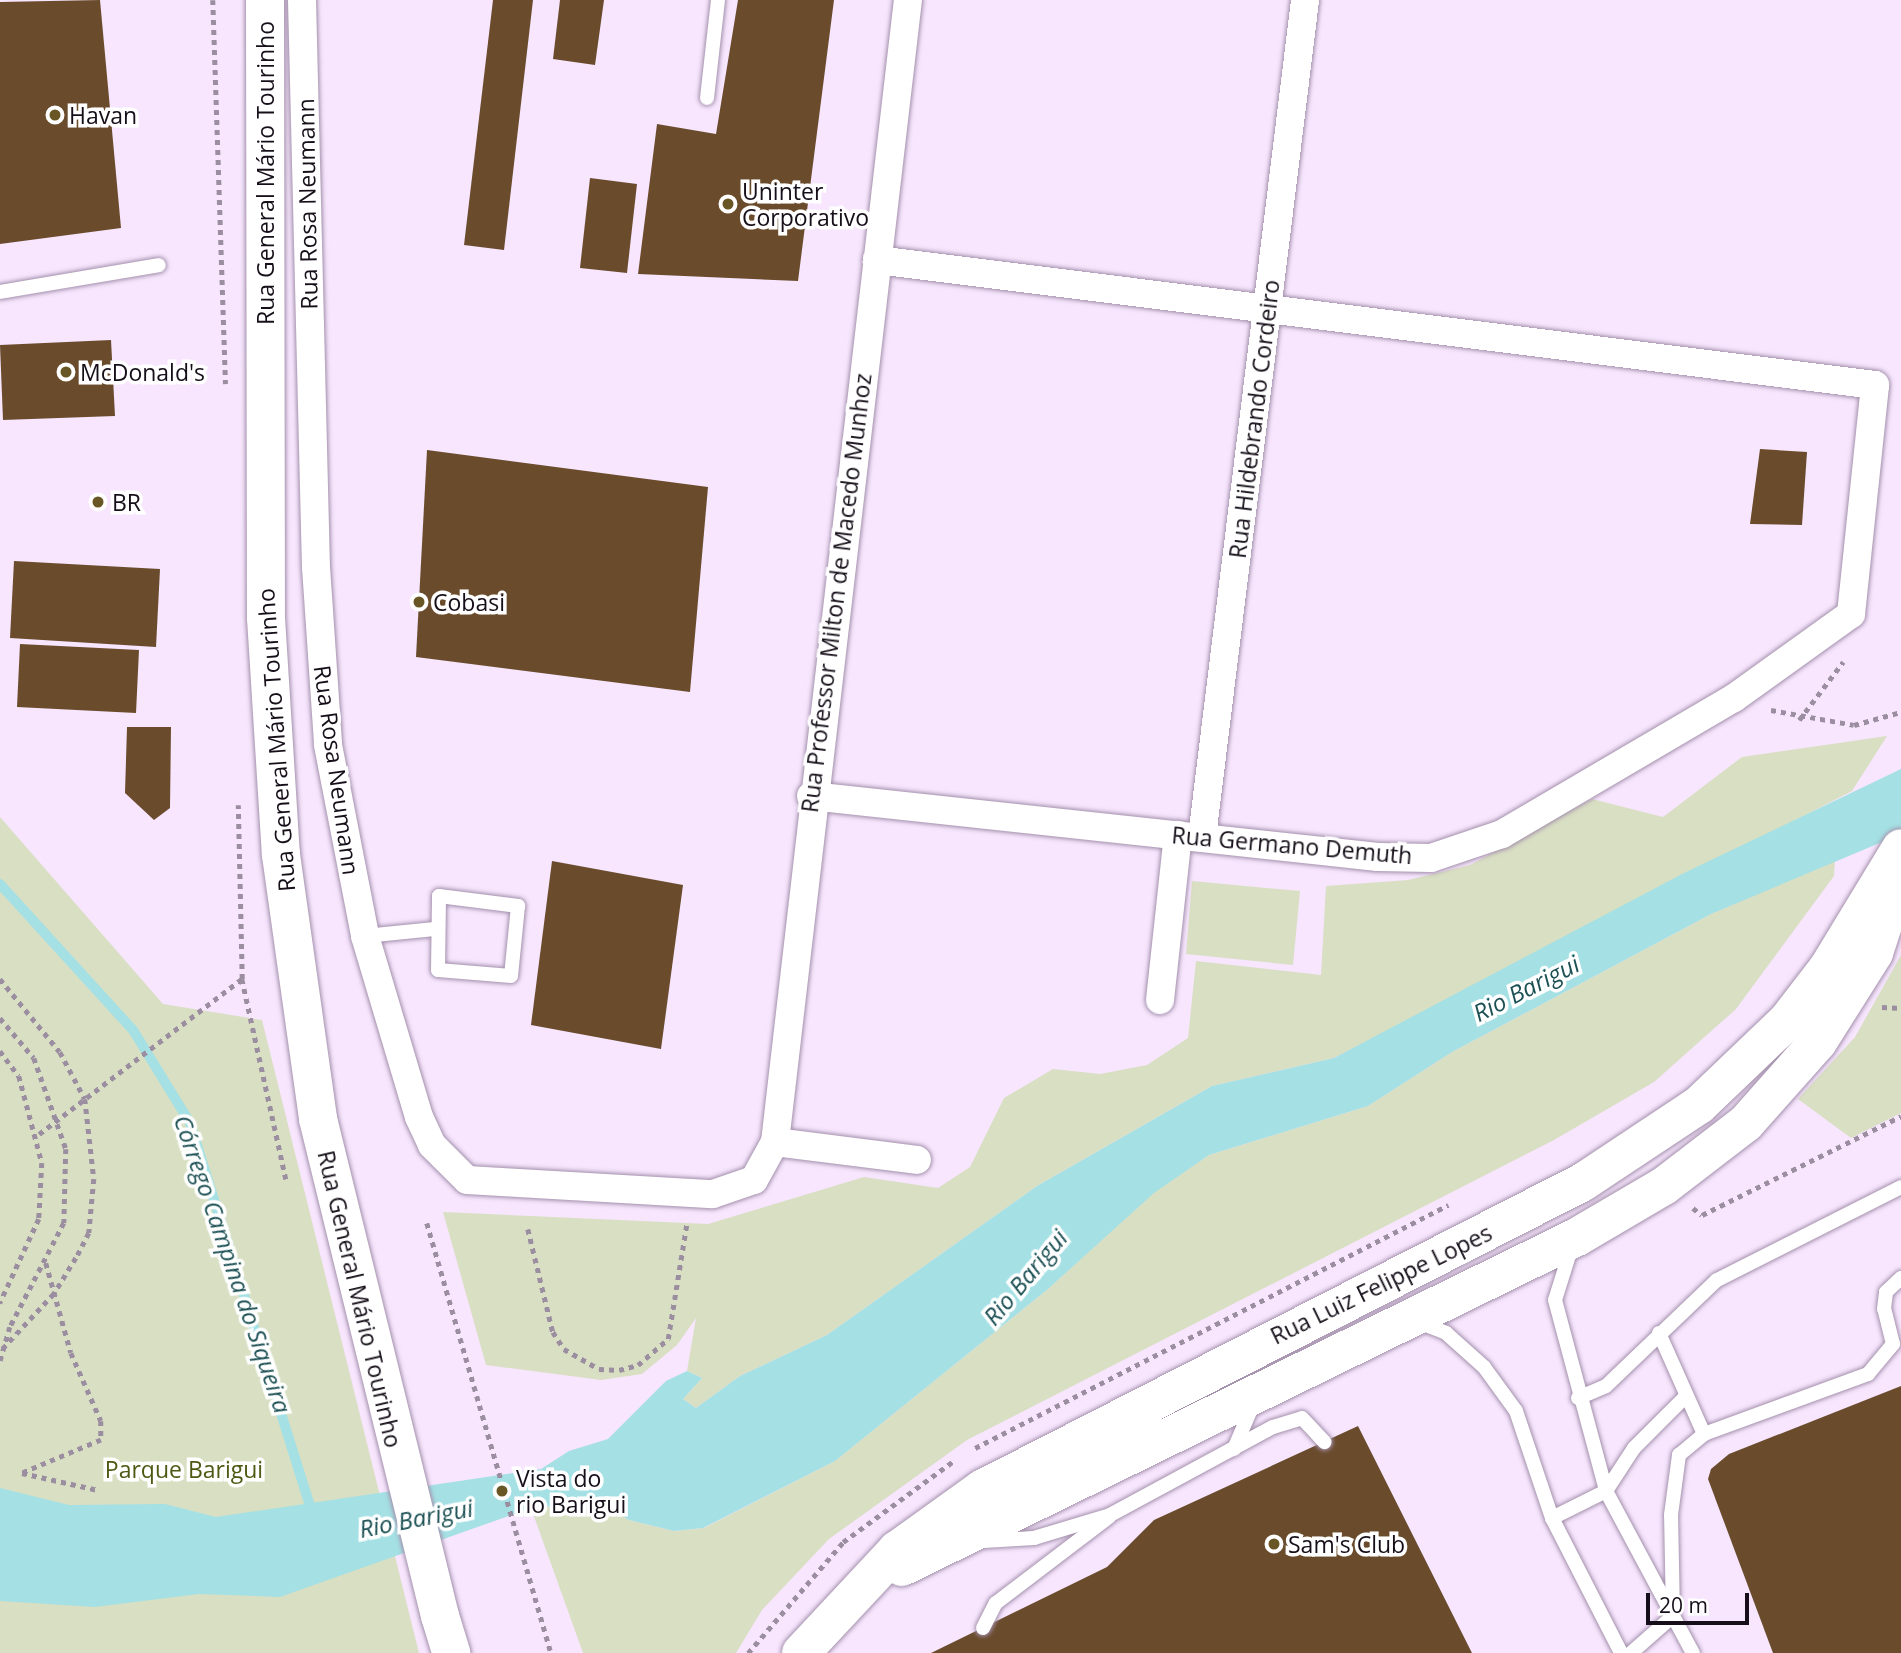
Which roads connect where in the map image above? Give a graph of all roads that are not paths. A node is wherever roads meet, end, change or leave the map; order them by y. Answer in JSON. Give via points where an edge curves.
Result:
{"nodes":[{"id":1,"x":265,"y":0,"type":"edge"},
{"id":2,"x":302,"y":0,"type":"edge"},
{"id":3,"x":718,"y":0,"type":"edge"},
{"id":4,"x":908,"y":0,"type":"edge"},
{"id":5,"x":1305,"y":0,"type":"edge"},
{"id":6,"x":708,"y":98,"type":"dead end"},
{"id":7,"x":877,"y":260,"type":"junction"},
{"id":8,"x":159,"y":265,"type":"dead end"},
{"id":9,"x":0,"y":292,"type":"edge"},
{"id":10,"x":1267,"y":309,"type":"junction"},
{"id":11,"x":811,"y":796,"type":"junction"},
{"id":12,"x":1190,"y":836,"type":"junction"},
{"id":13,"x":1901,"y":848,"type":"edge"},
{"id":14,"x":1901,"y":860,"type":"edge"},
{"id":15,"x":435,"y":929,"type":"junction"},
{"id":16,"x":365,"y":936,"type":"junction"},
{"id":17,"x":1160,"y":1000,"type":"dead end"},
{"id":18,"x":775,"y":1142,"type":"junction"},
{"id":19,"x":917,"y":1160,"type":"dead end"},
{"id":20,"x":754,"y":1180,"type":"joint"},
{"id":21,"x":1901,"y":1187,"type":"edge"},
{"id":22,"x":1577,"y":1237,"type":"junction"},
{"id":23,"x":1901,"y":1278,"type":"edge"},
{"id":24,"x":1410,"y":1319,"type":"junction"},
{"id":25,"x":1659,"y":1333,"type":"junction"},
{"id":26,"x":1256,"y":1395,"type":"junction"},
{"id":27,"x":1685,"y":1397,"type":"junction"},
{"id":28,"x":1578,"y":1398,"type":"junction"},
{"id":29,"x":1704,"y":1434,"type":"junction"},
{"id":30,"x":1324,"y":1442,"type":"dead end"},
{"id":31,"x":1234,"y":1449,"type":"junction"},
{"id":32,"x":1606,"y":1491,"type":"junction"},
{"id":33,"x":1110,"y":1515,"type":"junction"},
{"id":34,"x":1552,"y":1518,"type":"junction"},
{"id":35,"x":954,"y":1540,"type":"junction"},
{"id":36,"x":850,"y":1593,"type":"junction"},
{"id":37,"x":1673,"y":1616,"type":"junction"},
{"id":38,"x":984,"y":1628,"type":"dead end"},
{"id":39,"x":451,"y":1653,"type":"edge"},
{"id":40,"x":801,"y":1653,"type":"edge"},
{"id":41,"x":1621,"y":1653,"type":"edge"},
{"id":42,"x":1631,"y":1653,"type":"edge"},
{"id":43,"x":1693,"y":1653,"type":"edge"}],
"edges":[{"from":1,"to":39,"type":"main road","name":"Rua General Mário Tourinho","via":[[265,577],[281,855],[318,1119],[400,1468]]},
{"from":2,"to":16,"type":"street","name":"Rua Rosa Neumann","via":[[320,654],[331,759]]},
{"from":3,"to":6,"type":"lane"},
{"from":4,"to":7,"type":"street","name":"Rua Professor Milton de Macedo Munhoz"},
{"from":5,"to":10,"type":"street","name":"Rua Hildebrando Cordeiro"},
{"from":7,"to":10,"type":"street"},
{"from":7,"to":11,"type":"street","name":"Rua Professor Milton de Macedo Munhoz"},
{"from":8,"to":9,"type":"lane"},
{"from":10,"to":12,"type":"street","name":"Rua Hildebrando Cordeiro"},
{"from":10,"to":12,"type":"street","name":"Rua Germano Demuth","via":[[1875,385],[1851,614],[1734,698],[1470,849],[1378,858]]},
{"from":11,"to":12,"type":"street","name":"Rua Germano Demuth"},
{"from":11,"to":18,"type":"street","name":"Rua Professor Milton de Macedo Munhoz"},
{"from":12,"to":17,"type":"street","name":"Rua Hildebrando Cordeiro"},
{"from":13,"to":36,"type":"main road","name":"Rua Luiz Felippe Lopes","via":[[1828,968],[1787,1021],[1699,1105],[1572,1188],[1029,1461],[935,1520]]},
{"from":14,"to":22,"type":"main road","via":[[1874,953],[1818,1042],[1746,1123],[1664,1186]]},
{"from":15,"to":15,"type":"lane","via":[[438,970],[511,976],[518,906],[439,896]]},
{"from":15,"to":16,"type":"lane"},
{"from":16,"to":20,"type":"street","name":"Rua Rosa Neumann","via":[[419,1117],[432,1145],[467,1180],[713,1195]]},
{"from":18,"to":19,"type":"street"},
{"from":18,"to":20,"type":"street","name":"Rua Professor Milton de Macedo Munhoz"},
{"from":21,"to":25,"type":"lane","via":[[1717,1280]]},
{"from":22,"to":24,"type":"main road"},
{"from":22,"to":28,"type":"lane","via":[[1555,1300]]},
{"from":23,"to":29,"type":"lane","via":[[1886,1292],[1884,1308],[1892,1344],[1868,1374]]},
{"from":24,"to":26,"type":"main road"},
{"from":24,"to":34,"type":"lane","via":[[1446,1334],[1484,1367],[1516,1410]]},
{"from":25,"to":27,"type":"lane"},
{"from":25,"to":28,"type":"lane","via":[[1606,1386]]},
{"from":26,"to":31,"type":"lane"},
{"from":26,"to":35,"type":"main road"},
{"from":27,"to":29,"type":"lane"},
{"from":27,"to":32,"type":"lane","via":[[1634,1448]]},
{"from":28,"to":32,"type":"lane"},
{"from":29,"to":37,"type":"lane","via":[[1679,1455],[1673,1473]]},
{"from":30,"to":31,"type":"lane","via":[[1302,1418]]},
{"from":31,"to":33,"type":"lane"},
{"from":32,"to":34,"type":"lane"},
{"from":32,"to":37,"type":"lane"},
{"from":33,"to":35,"type":"lane","via":[[1034,1538]]},
{"from":33,"to":38,"type":"lane","via":[[996,1603]]},
{"from":34,"to":41,"type":"lane"},
{"from":35,"to":36,"type":"main road"},
{"from":36,"to":40,"type":"main road","name":"Rua Luiz Felippe Lopes"},
{"from":37,"to":42,"type":"lane"},
{"from":37,"to":43,"type":"lane"}]}
